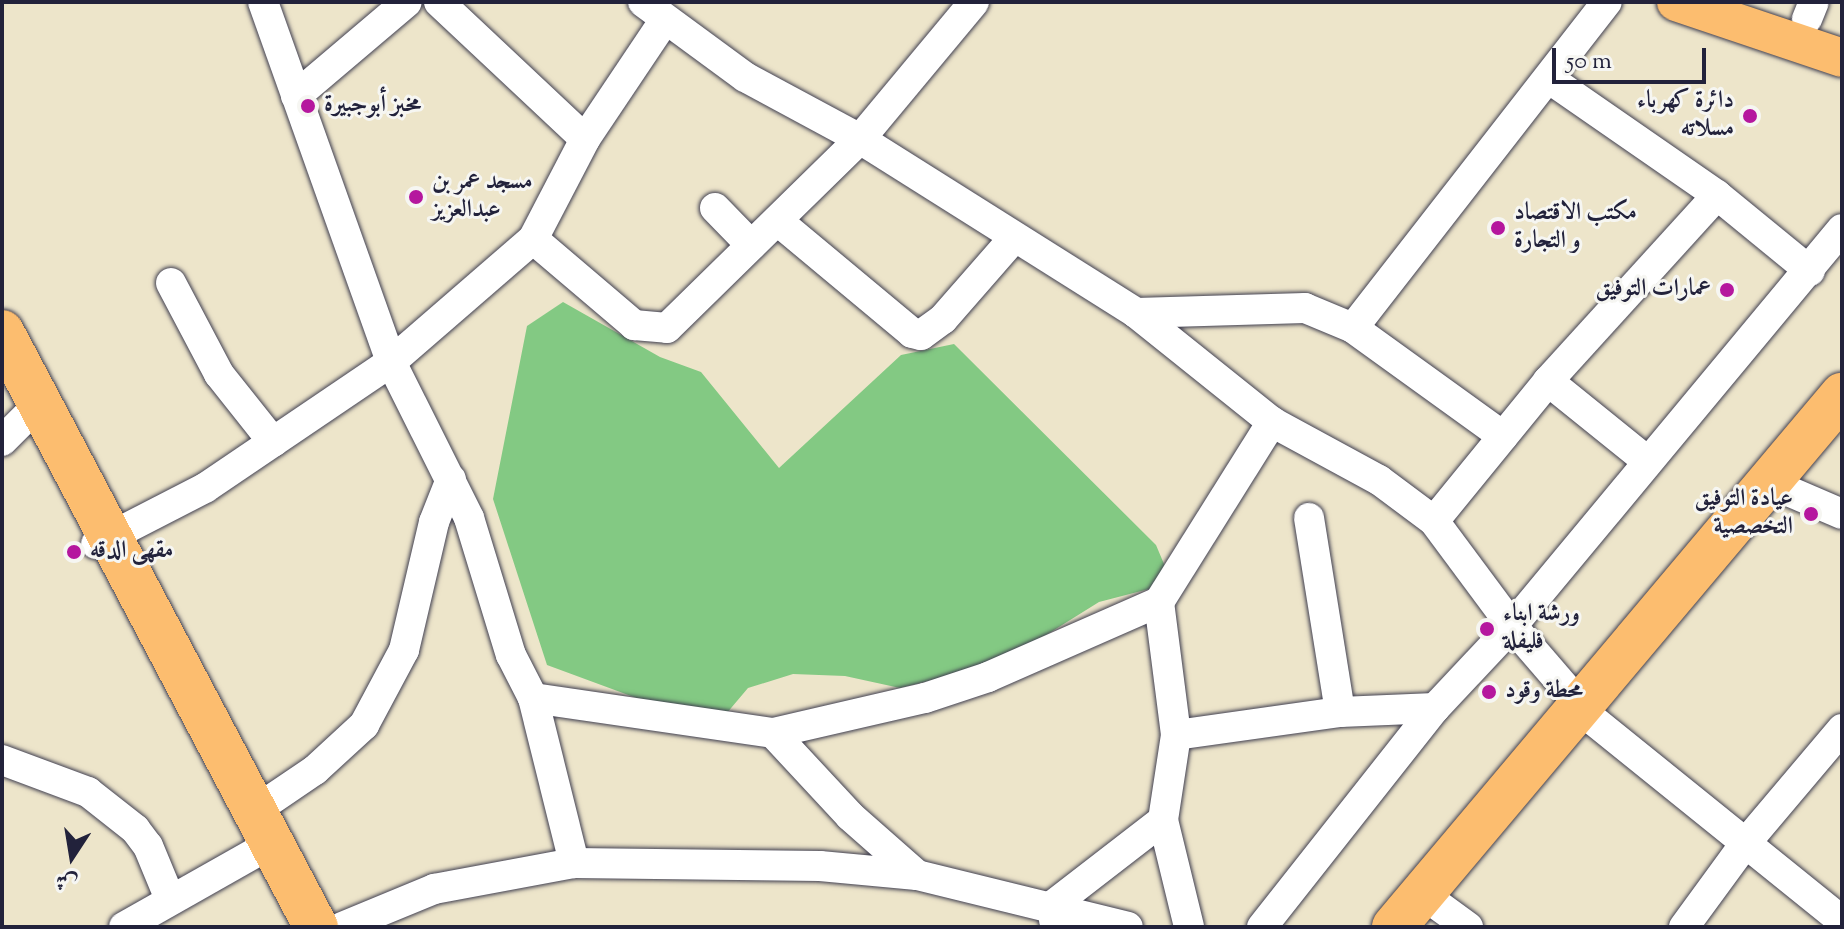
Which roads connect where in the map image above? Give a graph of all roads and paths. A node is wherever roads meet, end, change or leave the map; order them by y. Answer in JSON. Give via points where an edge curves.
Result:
{"nodes":[{"id":1,"x":263,"y":2,"type":"edge"},
{"id":2,"x":407,"y":2,"type":"edge"},
{"id":3,"x":439,"y":2,"type":"edge"},
{"id":4,"x":974,"y":2,"type":"edge"},
{"id":5,"x":1607,"y":2,"type":"edge"},
{"id":6,"x":1676,"y":2,"type":"edge"},
{"id":7,"x":1757,"y":2,"type":"edge"},
{"id":8,"x":653,"y":12,"type":"edge"},
{"id":9,"x":1579,"y":16,"type":"edge"},
{"id":10,"x":1821,"y":18,"type":"edge"},
{"id":11,"x":1842,"y":58,"type":"edge"},
{"id":12,"x":1551,"y":80,"type":"junction"},
{"id":13,"x":296,"y":96,"type":"junction"},
{"id":14,"x":585,"y":139,"type":"junction"},
{"id":15,"x":860,"y":139,"type":"junction"},
{"id":16,"x":1717,"y":195,"type":"junction"},
{"id":17,"x":715,"y":208,"type":"dead end"},
{"id":18,"x":779,"y":222,"type":"junction"},
{"id":19,"x":1842,"y":229,"type":"edge"},
{"id":20,"x":533,"y":239,"type":"junction"},
{"id":21,"x":1013,"y":239,"type":"junction"},
{"id":22,"x":751,"y":245,"type":"junction"},
{"id":23,"x":1810,"y":271,"type":"junction"},
{"id":24,"x":171,"y":283,"type":"dead end"},
{"id":25,"x":1136,"y":313,"type":"junction"},
{"id":26,"x":1353,"y":328,"type":"junction"},
{"id":27,"x":2,"y":332,"type":"edge"},
{"id":28,"x":391,"y":362,"type":"junction"},
{"id":29,"x":1548,"y":381,"type":"junction"},
{"id":30,"x":1842,"y":395,"type":"edge"},
{"id":31,"x":16,"y":412,"type":"edge"},
{"id":32,"x":1272,"y":422,"type":"junction"},
{"id":33,"x":1842,"y":427,"type":"edge"},
{"id":34,"x":1503,"y":436,"type":"junction"},
{"id":35,"x":273,"y":442,"type":"junction"},
{"id":36,"x":1646,"y":460,"type":"junction"},
{"id":37,"x":451,"y":479,"type":"junction"},
{"id":38,"x":1786,"y":490,"type":"junction"},
{"id":39,"x":1842,"y":514,"type":"edge"},
{"id":40,"x":1309,"y":518,"type":"dead end"},
{"id":41,"x":1434,"y":521,"type":"junction"},
{"id":42,"x":100,"y":541,"type":"junction"},
{"id":43,"x":1159,"y":602,"type":"junction"},
{"id":44,"x":1512,"y":626,"type":"junction"},
{"id":45,"x":533,"y":698,"type":"junction"},
{"id":46,"x":1435,"y":708,"type":"junction"},
{"id":47,"x":1340,"y":712,"type":"junction"},
{"id":48,"x":1587,"y":714,"type":"junction"},
{"id":49,"x":1842,"y":729,"type":"edge"},
{"id":50,"x":773,"y":733,"type":"junction"},
{"id":51,"x":1176,"y":735,"type":"junction"},
{"id":52,"x":2,"y":760,"type":"edge"},
{"id":53,"x":1830,"y":762,"type":"edge"},
{"id":54,"x":1163,"y":820,"type":"junction"},
{"id":55,"x":254,"y":832,"type":"junction"},
{"id":56,"x":1744,"y":845,"type":"junction"},
{"id":57,"x":574,"y":863,"type":"junction"},
{"id":58,"x":917,"y":875,"type":"junction"},
{"id":59,"x":170,"y":899,"type":"junction"},
{"id":60,"x":1054,"y":916,"type":"edge"},
{"id":61,"x":1442,"y":920,"type":"edge"},
{"id":62,"x":1842,"y":921,"type":"edge"},
{"id":63,"x":124,"y":927,"type":"edge"},
{"id":64,"x":296,"y":927,"type":"edge"},
{"id":65,"x":316,"y":927,"type":"edge"},
{"id":66,"x":342,"y":927,"type":"edge"},
{"id":67,"x":1128,"y":927,"type":"edge"},
{"id":68,"x":1189,"y":927,"type":"edge"},
{"id":69,"x":1262,"y":927,"type":"edge"},
{"id":70,"x":1394,"y":927,"type":"edge"},
{"id":71,"x":1684,"y":927,"type":"edge"}],
"edges":[{"from":1,"to":13,"type":"street"},
{"from":2,"to":13,"type":"street"},
{"from":3,"to":14,"type":"street"},
{"from":4,"to":15,"type":"street"},
{"from":5,"to":9,"type":"street"},
{"from":6,"to":11,"type":"main road"},
{"from":7,"to":10,"type":"main road"},
{"from":8,"to":14,"type":"street"},
{"from":8,"to":15,"type":"street","via":[[745,77]]},
{"from":9,"to":12,"type":"street"},
{"from":12,"to":16,"type":"street"},
{"from":12,"to":26,"type":"street"},
{"from":13,"to":28,"type":"street"},
{"from":14,"to":20,"type":"street"},
{"from":15,"to":18,"type":"street"},
{"from":15,"to":21,"type":"street"},
{"from":16,"to":23,"type":"street"},
{"from":16,"to":29,"type":"street"},
{"from":17,"to":22,"type":"street"},
{"from":18,"to":21,"type":"street","via":[[912,333],[921,335],[943,319]]},
{"from":18,"to":22,"type":"street"},
{"from":19,"to":23,"type":"street"},
{"from":20,"to":22,"type":"street","via":[[634,325],[655,330],[675,323]]},
{"from":20,"to":28,"type":"street"},
{"from":21,"to":25,"type":"street"},
{"from":23,"to":36,"type":"street"},
{"from":24,"to":35,"type":"street","via":[[219,374]]},
{"from":25,"to":26,"type":"street","via":[[1288,305]]},
{"from":25,"to":32,"type":"street"},
{"from":26,"to":34,"type":"street"},
{"from":27,"to":31,"type":"highway"},
{"from":28,"to":35,"type":"street"},
{"from":28,"to":37,"type":"street"},
{"from":29,"to":34,"type":"street"},
{"from":29,"to":36,"type":"street"},
{"from":30,"to":48,"type":"highway"},
{"from":31,"to":42,"type":"highway"},
{"from":32,"to":41,"type":"street","via":[[1379,480]]},
{"from":32,"to":43,"type":"street"},
{"from":33,"to":38,"type":"highway"},
{"from":34,"to":41,"type":"street"},
{"from":35,"to":42,"type":"street","via":[[205,488]]},
{"from":36,"to":44,"type":"street"},
{"from":37,"to":45,"type":"street","via":[[469,518],[511,655]]},
{"from":37,"to":55,"type":"street","via":[[434,522],[404,650],[364,725]]},
{"from":38,"to":39,"type":"street"},
{"from":38,"to":48,"type":"highway"},
{"from":40,"to":47,"type":"street"},
{"from":41,"to":44,"type":"street"},
{"from":42,"to":55,"type":"highway"},
{"from":43,"to":50,"type":"street","via":[[988,677],[925,698]]},
{"from":43,"to":51,"type":"street"},
{"from":44,"to":46,"type":"street"},
{"from":44,"to":48,"type":"street"},
{"from":45,"to":50,"type":"street"},
{"from":45,"to":57,"type":"street"},
{"from":46,"to":47,"type":"street"},
{"from":46,"to":69,"type":"street"},
{"from":47,"to":51,"type":"street"},
{"from":48,"to":56,"type":"street"},
{"from":48,"to":61,"type":"highway"},
{"from":48,"to":70,"type":"highway"},
{"from":49,"to":53,"type":"street"},
{"from":50,"to":58,"type":"street","via":[[850,816]]},
{"from":51,"to":54,"type":"street"},
{"from":52,"to":59,"type":"street","via":[[88,792],[135,829],[148,846]]},
{"from":53,"to":56,"type":"street"},
{"from":54,"to":60,"type":"street"},
{"from":54,"to":68,"type":"street"},
{"from":55,"to":59,"type":"street"},
{"from":55,"to":64,"type":"highway"},
{"from":55,"to":65,"type":"highway"},
{"from":56,"to":62,"type":"street"},
{"from":56,"to":71,"type":"street"},
{"from":57,"to":58,"type":"street","via":[[820,866]]},
{"from":57,"to":66,"type":"street","via":[[434,889]]},
{"from":58,"to":60,"type":"street"},
{"from":59,"to":63,"type":"street"},
{"from":60,"to":67,"type":"street"}]}
